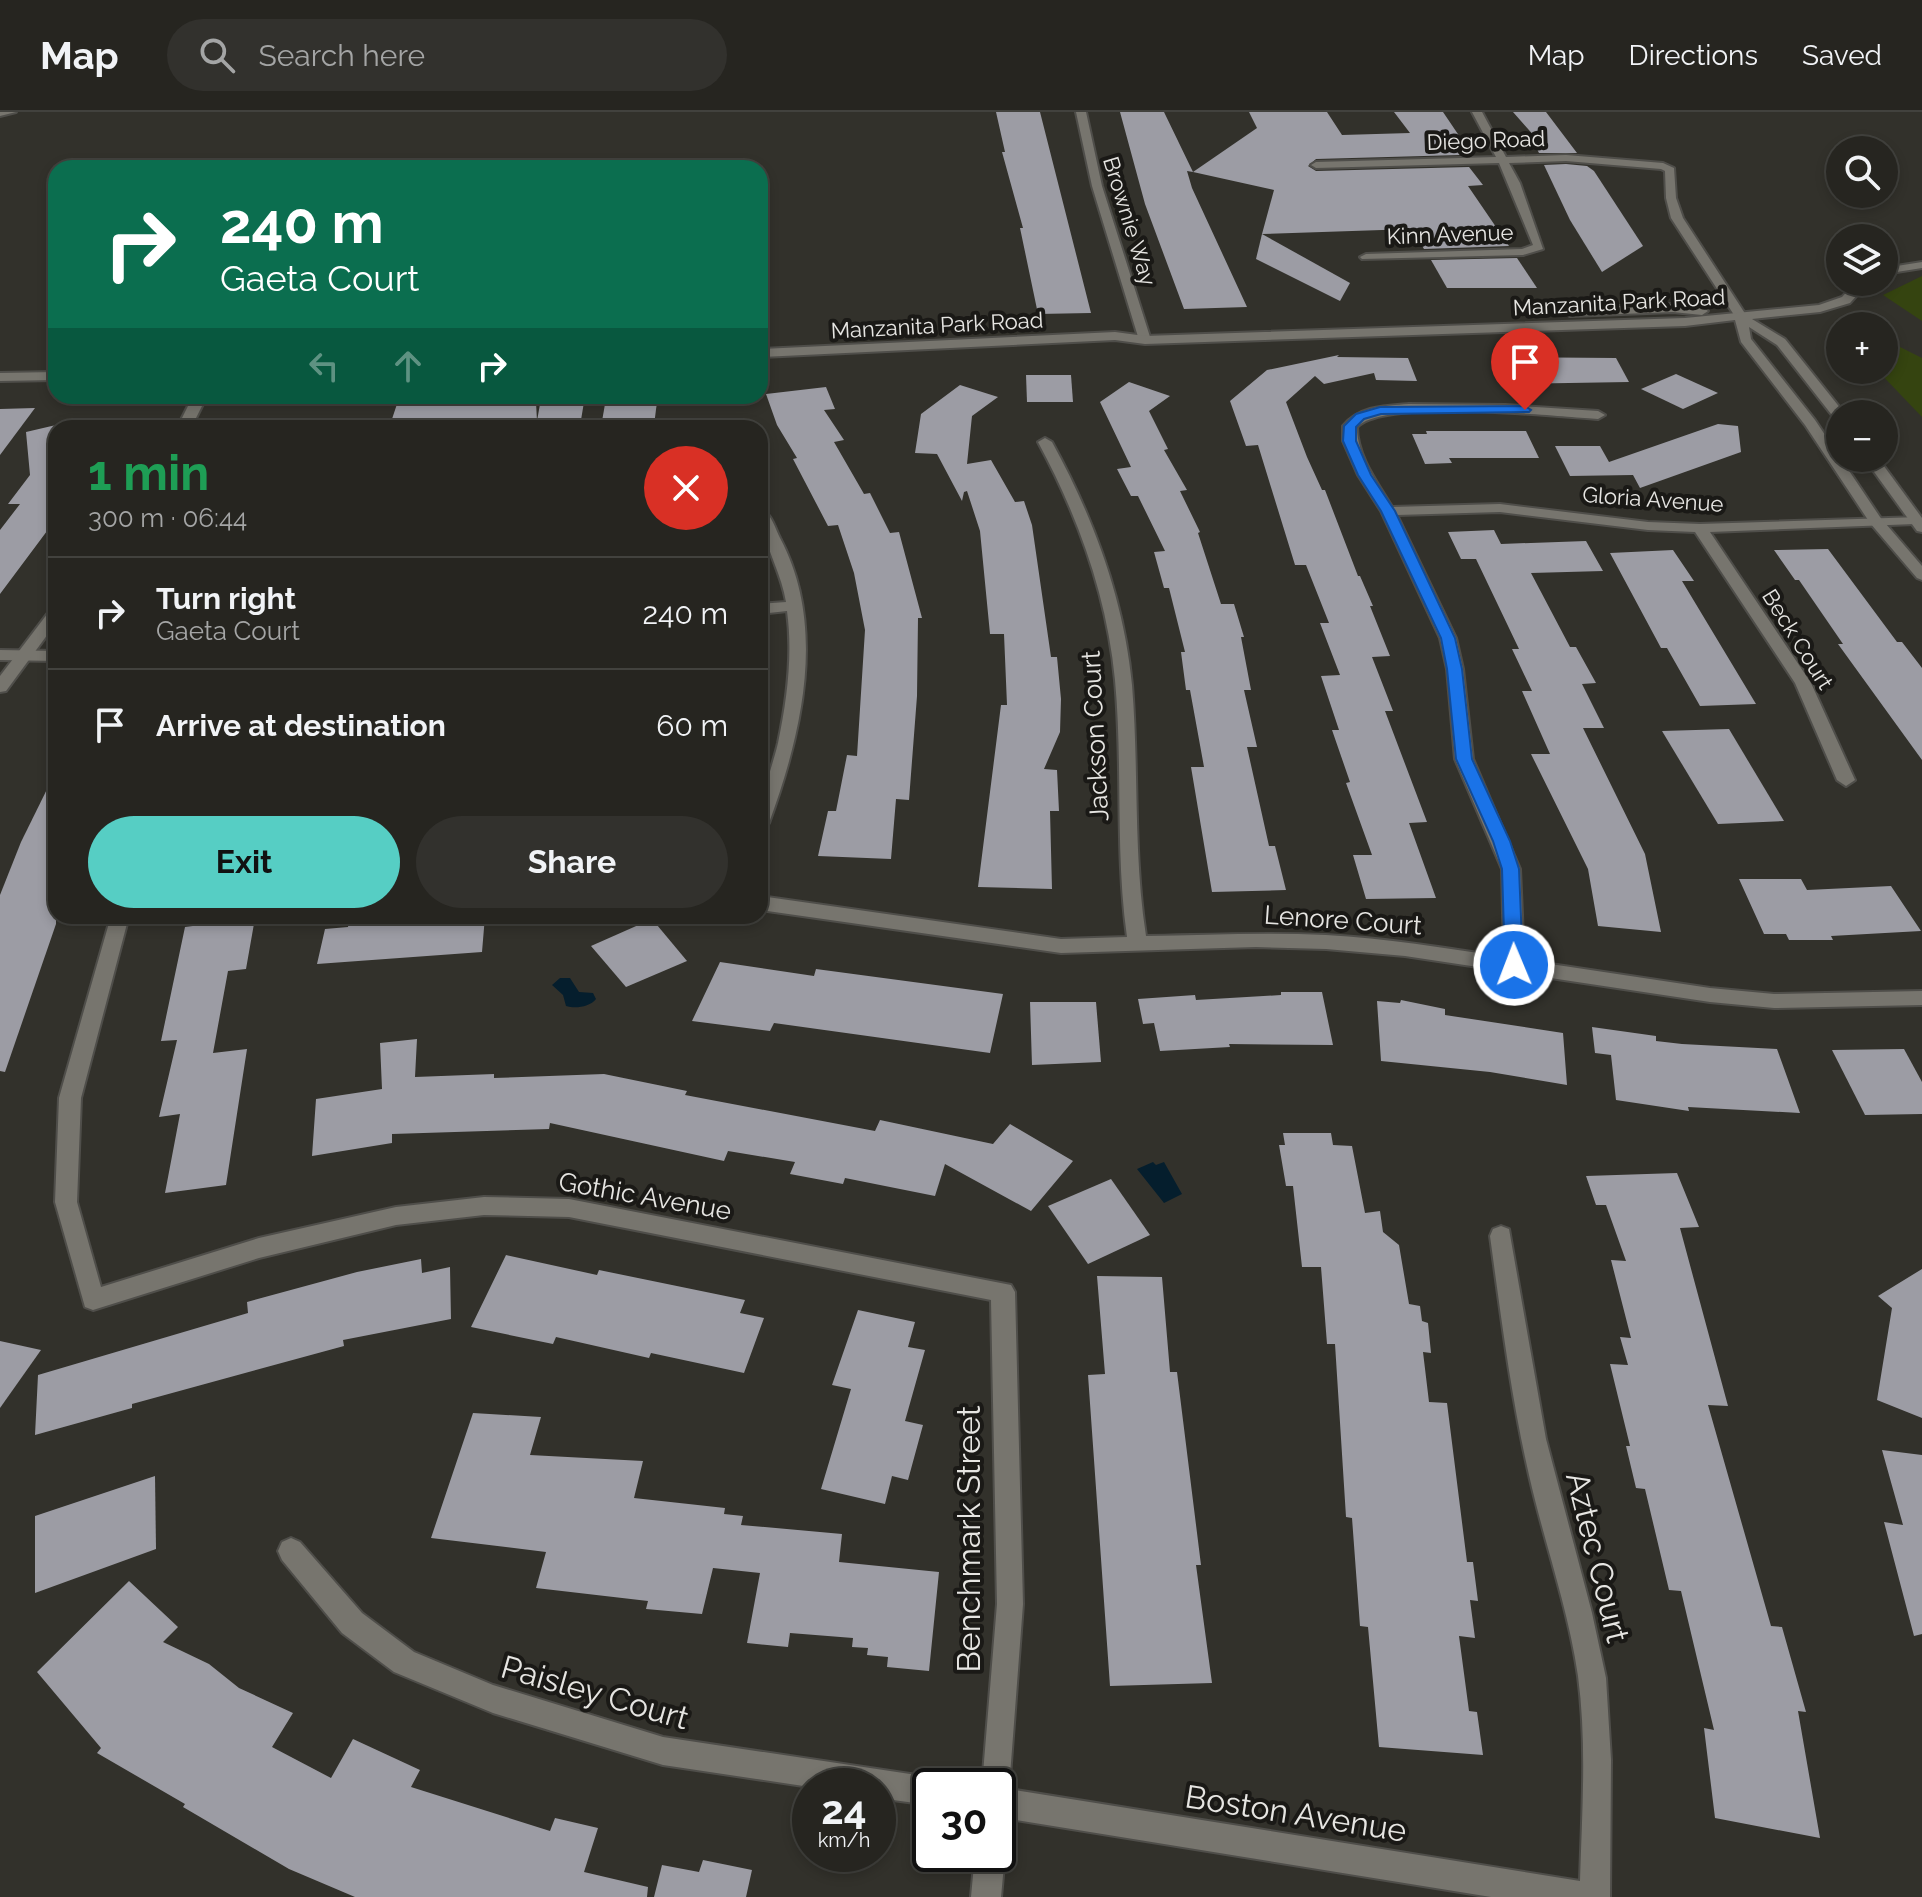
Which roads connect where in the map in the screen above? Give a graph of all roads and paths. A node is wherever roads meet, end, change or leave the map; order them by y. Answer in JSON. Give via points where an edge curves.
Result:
{"nodes":[{"id":1,"x":13,"y":112,"type":"edge"},
{"id":2,"x":1081,"y":112,"type":"edge"},
{"id":3,"x":1477,"y":112,"type":"edge"},
{"id":4,"x":0,"y":114,"type":"edge"},
{"id":5,"x":1502,"y":159,"type":"junction"},
{"id":6,"x":1316,"y":165,"type":"dead end"},
{"id":7,"x":1366,"y":257,"type":"dead end"},
{"id":8,"x":1922,"y":265,"type":"edge"},
{"id":9,"x":1898,"y":269,"type":"edge"},
{"id":10,"x":1850,"y":296,"type":"edge"},
{"id":11,"x":1740,"y":315,"type":"junction"},
{"id":12,"x":1144,"y":334,"type":"junction"},
{"id":13,"x":768,"y":353,"type":"edge"},
{"id":14,"x":48,"y":376,"type":"edge"},
{"id":15,"x":0,"y":377,"type":"edge"},
{"id":16,"x":1827,"y":400,"type":"edge"},
{"id":17,"x":1598,"y":415,"type":"dead end"},
{"id":18,"x":1045,"y":442,"type":"dead end"},
{"id":19,"x":1881,"y":472,"type":"edge"},
{"id":20,"x":1388,"y":511,"type":"junction"},
{"id":21,"x":1875,"y":520,"type":"junction"},
{"id":22,"x":1919,"y":524,"type":"edge"},
{"id":23,"x":1700,"y":528,"type":"junction"},
{"id":24,"x":768,"y":529,"type":"edge"},
{"id":25,"x":1922,"y":575,"type":"edge"},
{"id":26,"x":796,"y":606,"type":"junction"},
{"id":27,"x":768,"y":608,"type":"edge"},
{"id":28,"x":48,"y":622,"type":"edge"},
{"id":29,"x":0,"y":655,"type":"edge"},
{"id":30,"x":23,"y":655,"type":"junction"},
{"id":31,"x":48,"y":656,"type":"edge"},
{"id":32,"x":0,"y":687,"type":"edge"},
{"id":33,"x":1846,"y":780,"type":"dead end"},
{"id":34,"x":768,"y":803,"type":"edge"},
{"id":35,"x":768,"y":904,"type":"edge"},
{"id":36,"x":118,"y":924,"type":"edge"},
{"id":37,"x":1137,"y":943,"type":"junction"},
{"id":38,"x":1514,"y":965,"type":"junction"},
{"id":39,"x":1922,"y":998,"type":"edge"},
{"id":40,"x":1501,"y":1236,"type":"dead end"},
{"id":41,"x":1003,"y":1292,"type":"joint"},
{"id":42,"x":291,"y":1551,"type":"dead end"},
{"id":43,"x":997,"y":1768,"type":"edge"},
{"id":44,"x":912,"y":1788,"type":"edge"},
{"id":45,"x":1016,"y":1805,"type":"edge"},
{"id":46,"x":988,"y":1872,"type":"edge"},
{"id":47,"x":986,"y":1897,"type":"edge"},
{"id":48,"x":1583,"y":1897,"type":"edge"},
{"id":49,"x":1595,"y":1897,"type":"edge"}],
"edges":[{"from":1,"to":4,"type":"lane"},
{"from":2,"to":12,"type":"street","name":"Brownie Way","via":[[1097,186]]},
{"from":3,"to":5,"type":"street"},
{"from":5,"to":6,"type":"street","name":"Diego Road"},
{"from":5,"to":7,"type":"street","name":"Kinn Avenue","via":[[1539,247]]},
{"from":5,"to":11,"type":"street","name":"Diego Road","via":[[1582,158],[1657,164],[1670,170],[1677,218]]},
{"from":8,"to":9,"type":"street"},
{"from":10,"to":11,"type":"street","name":"Manzanita Park Road","via":[[1836,305]]},
{"from":11,"to":12,"type":"street","name":"Manzanita Park Road","via":[[1685,322]]},
{"from":11,"to":16,"type":"street","via":[[1781,342]]},
{"from":11,"to":21,"type":"street","via":[[1745,339]]},
{"from":12,"to":13,"type":"street","name":"Manzanita Park Road"},
{"from":14,"to":15,"type":"street"},
{"from":17,"to":20,"type":"street","via":[[1409,408],[1360,416],[1350,426],[1350,441]]},
{"from":18,"to":37,"type":"street","name":"Jackson Court","via":[[1088,533],[1121,662],[1127,841]]},
{"from":19,"to":22,"type":"street"},
{"from":20,"to":23,"type":"street","name":"Gloria Avenue","via":[[1500,508]]},
{"from":20,"to":38,"type":"street","via":[[1448,638],[1464,759],[1511,869]]},
{"from":21,"to":22,"type":"street","name":"Gloria Avenue"},
{"from":21,"to":23,"type":"street","name":"Gloria Avenue"},
{"from":21,"to":25,"type":"street"},
{"from":23,"to":33,"type":"street","name":"Beck Court","via":[[1803,683]]},
{"from":24,"to":26,"type":"street"},
{"from":26,"to":27,"type":"street"},
{"from":26,"to":34,"type":"street","via":[[800,655]]},
{"from":28,"to":30,"type":"street"},
{"from":29,"to":30,"type":"street"},
{"from":30,"to":31,"type":"street"},
{"from":30,"to":32,"type":"street"},
{"from":35,"to":37,"type":"street","name":"Lenore Court","via":[[1061,946]]},
{"from":36,"to":41,"type":"street","name":"Gothic Avenue","via":[[70,1098],[66,1202],[93,1300],[259,1248],[396,1216],[484,1206],[569,1208]]},
{"from":37,"to":38,"type":"street","name":"Lenore Court","via":[[1326,942]]},
{"from":38,"to":39,"type":"street","name":"Lenore Court","via":[[1774,1001]]},
{"from":40,"to":49,"type":"street","name":"Aztec Court","via":[[1522,1382],[1592,1677]]},
{"from":41,"to":43,"type":"street","name":"Benchmark Street","via":[[1010,1604]]},
{"from":42,"to":44,"type":"street","name":"Paisley Court","via":[[352,1623],[404,1662],[493,1699],[663,1751]]},
{"from":45,"to":48,"type":"street","name":"Boston Avenue"},
{"from":46,"to":47,"type":"street"}]}
